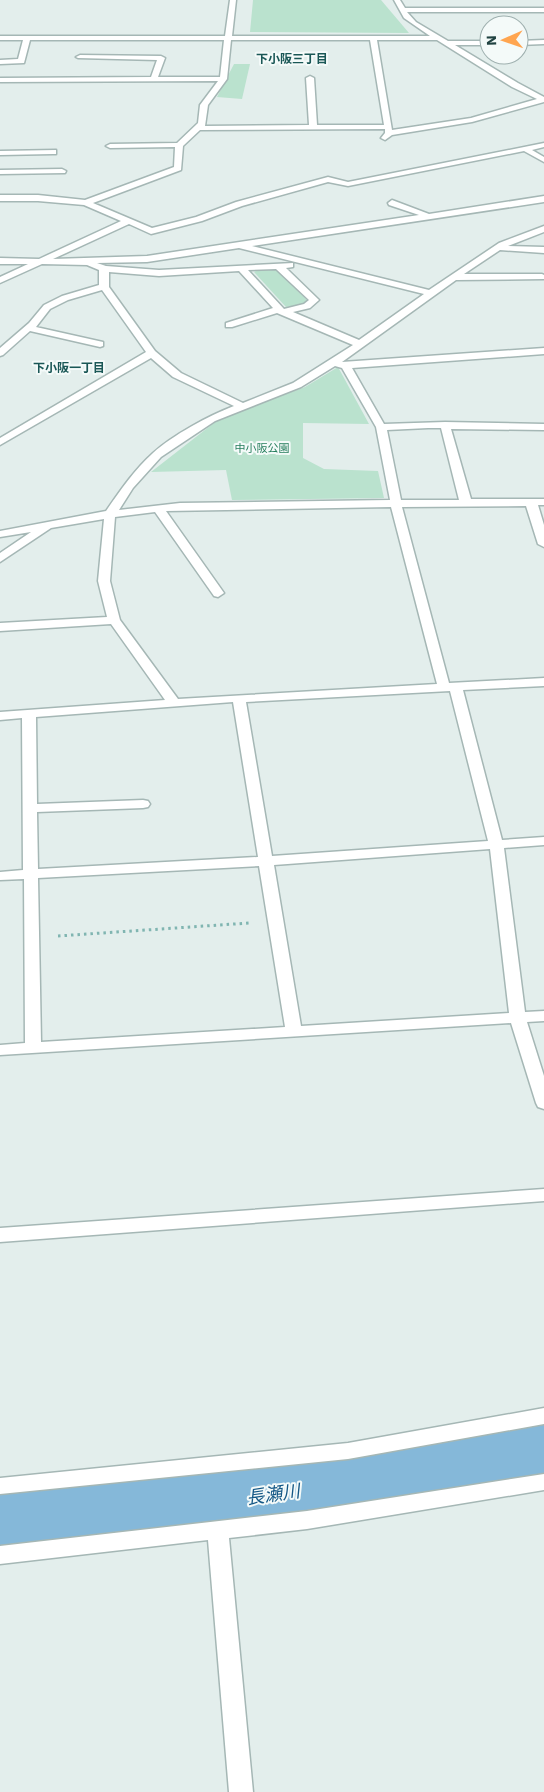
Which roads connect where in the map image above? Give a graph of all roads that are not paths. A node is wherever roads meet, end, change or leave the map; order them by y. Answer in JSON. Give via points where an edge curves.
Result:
{"nodes":[{"id":1,"x":234,"y":0,"type":"edge"},
{"id":2,"x":397,"y":0,"type":"edge"},
{"id":3,"x":402,"y":10,"type":"junction"},
{"id":4,"x":544,"y":10,"type":"edge"},
{"id":5,"x":0,"y":38,"type":"edge"},
{"id":6,"x":27,"y":38,"type":"junction"},
{"id":7,"x":230,"y":38,"type":"junction"},
{"id":8,"x":373,"y":38,"type":"junction"},
{"id":9,"x":439,"y":38,"type":"junction"},
{"id":10,"x":529,"y":42,"type":"edge"},
{"id":11,"x":544,"y":42,"type":"edge"},
{"id":12,"x":449,"y":43,"type":"junction"},
{"id":13,"x":479,"y":43,"type":"edge"},
{"id":14,"x":78,"y":59,"type":"junction"},
{"id":15,"x":1,"y":62,"type":"edge"},
{"id":16,"x":105,"y":63,"type":"dead end"},
{"id":17,"x":310,"y":78,"type":"dead end"},
{"id":18,"x":154,"y":79,"type":"junction"},
{"id":19,"x":223,"y":79,"type":"junction"},
{"id":20,"x":0,"y":80,"type":"edge"},
{"id":21,"x":543,"y":100,"type":"edge"},
{"id":22,"x":197,"y":128,"type":"junction"},
{"id":23,"x":312,"y":128,"type":"junction"},
{"id":24,"x":387,"y":133,"type":"junction"},
{"id":25,"x":179,"y":145,"type":"junction"},
{"id":26,"x":544,"y":145,"type":"edge"},
{"id":27,"x":110,"y":146,"type":"dead end"},
{"id":28,"x":524,"y":148,"type":"junction"},
{"id":29,"x":53,"y":152,"type":"dead end"},
{"id":30,"x":0,"y":154,"type":"edge"},
{"id":31,"x":544,"y":160,"type":"edge"},
{"id":32,"x":62,"y":171,"type":"dead end"},
{"id":33,"x":0,"y":172,"type":"edge"},
{"id":34,"x":0,"y":198,"type":"edge"},
{"id":35,"x":544,"y":198,"type":"edge"},
{"id":36,"x":86,"y":203,"type":"junction"},
{"id":37,"x":392,"y":203,"type":"dead end"},
{"id":38,"x":429,"y":216,"type":"junction"},
{"id":39,"x":127,"y":222,"type":"junction"},
{"id":40,"x":544,"y":229,"type":"edge"},
{"id":41,"x":236,"y":244,"type":"junction"},
{"id":42,"x":496,"y":248,"type":"junction"},
{"id":43,"x":544,"y":250,"type":"edge"},
{"id":44,"x":0,"y":261,"type":"edge"},
{"id":45,"x":39,"y":262,"type":"junction"},
{"id":46,"x":88,"y":262,"type":"junction"},
{"id":47,"x":313,"y":264,"type":"junction"},
{"id":48,"x":280,"y":266,"type":"junction"},
{"id":49,"x":241,"y":268,"type":"junction"},
{"id":50,"x":104,"y":269,"type":"junction"},
{"id":51,"x":454,"y":276,"type":"junction"},
{"id":52,"x":542,"y":277,"type":"dead end"},
{"id":53,"x":0,"y":280,"type":"edge"},
{"id":54,"x":104,"y":287,"type":"junction"},
{"id":55,"x":430,"y":293,"type":"junction"},
{"id":56,"x":281,"y":311,"type":"junction"},
{"id":57,"x":229,"y":325,"type":"dead end"},
{"id":58,"x":28,"y":328,"type":"junction"},
{"id":59,"x":100,"y":344,"type":"dead end"},
{"id":60,"x":359,"y":344,"type":"junction"},
{"id":61,"x":544,"y":351,"type":"edge"},
{"id":62,"x":0,"y":353,"type":"edge"},
{"id":63,"x":152,"y":353,"type":"junction"},
{"id":64,"x":334,"y":363,"type":"junction"},
{"id":65,"x":346,"y":365,"type":"junction"},
{"id":66,"x":241,"y":406,"type":"junction"},
{"id":67,"x":445,"y":425,"type":"junction"},
{"id":68,"x":544,"y":427,"type":"edge"},
{"id":69,"x":381,"y":428,"type":"junction"},
{"id":70,"x":0,"y":442,"type":"edge"},
{"id":71,"x":531,"y":502,"type":"junction"},
{"id":72,"x":544,"y":502,"type":"edge"},
{"id":73,"x":466,"y":503,"type":"junction"},
{"id":74,"x":396,"y":504,"type":"junction"},
{"id":75,"x":158,"y":508,"type":"junction"},
{"id":76,"x":110,"y":514,"type":"junction"},
{"id":77,"x":52,"y":523,"type":"junction"},
{"id":78,"x":0,"y":534,"type":"edge"},
{"id":79,"x":544,"y":544,"type":"edge"},
{"id":80,"x":0,"y":558,"type":"edge"},
{"id":81,"x":218,"y":593,"type":"dead end"},
{"id":82,"x":114,"y":620,"type":"junction"},
{"id":83,"x":0,"y":627,"type":"edge"},
{"id":84,"x":544,"y":682,"type":"edge"},
{"id":85,"x":450,"y":687,"type":"junction"},
{"id":86,"x":239,"y":698,"type":"junction"},
{"id":87,"x":174,"y":703,"type":"junction"},
{"id":88,"x":29,"y":714,"type":"junction"},
{"id":89,"x":0,"y":716,"type":"edge"},
{"id":90,"x":143,"y":804,"type":"dead end"},
{"id":91,"x":31,"y":808,"type":"junction"},
{"id":92,"x":544,"y":841,"type":"edge"},
{"id":93,"x":496,"y":843,"type":"junction"},
{"id":94,"x":266,"y":861,"type":"junction"},
{"id":95,"x":32,"y":875,"type":"junction"},
{"id":96,"x":0,"y":876,"type":"edge"},
{"id":97,"x":544,"y":1016,"type":"edge"},
{"id":98,"x":518,"y":1018,"type":"junction"},
{"id":99,"x":294,"y":1032,"type":"junction"},
{"id":100,"x":33,"y":1048,"type":"junction"},
{"id":101,"x":0,"y":1050,"type":"edge"},
{"id":102,"x":544,"y":1103,"type":"edge"},
{"id":103,"x":544,"y":1195,"type":"edge"},
{"id":104,"x":0,"y":1235,"type":"edge"},
{"id":105,"x":544,"y":1416,"type":"edge"},
{"id":106,"x":544,"y":1482,"type":"edge"},
{"id":107,"x":0,"y":1486,"type":"edge"},
{"id":108,"x":218,"y":1531,"type":"junction"},
{"id":109,"x":0,"y":1555,"type":"edge"},
{"id":110,"x":241,"y":1792,"type":"edge"}],
"edges":[{"from":1,"to":7,"type":"street"},
{"from":2,"to":3,"type":"street"},
{"from":3,"to":4,"type":"street"},
{"from":3,"to":9,"type":"street","via":[[414,23]]},
{"from":5,"to":6,"type":"street"},
{"from":6,"to":14,"type":"street"},
{"from":6,"to":15,"type":"street","via":[[21,61]]},
{"from":7,"to":8,"type":"street"},
{"from":7,"to":14,"type":"street"},
{"from":7,"to":19,"type":"street"},
{"from":8,"to":9,"type":"street"},
{"from":8,"to":24,"type":"street"},
{"from":9,"to":12,"type":"street"},
{"from":10,"to":11,"type":"street"},
{"from":12,"to":13,"type":"street"},
{"from":12,"to":21,"type":"street"},
{"from":14,"to":16,"type":"street"},
{"from":14,"to":18,"type":"street"},
{"from":14,"to":18,"type":"street","via":[[161,58]]},
{"from":14,"to":20,"type":"street"},
{"from":17,"to":23,"type":"street"},
{"from":18,"to":19,"type":"street"},
{"from":19,"to":22,"type":"street","via":[[204,105],[202,124]]},
{"from":21,"to":24,"type":"street","via":[[472,120]]},
{"from":22,"to":23,"type":"street"},
{"from":22,"to":25,"type":"street"},
{"from":23,"to":24,"type":"street"},
{"from":25,"to":27,"type":"street"},
{"from":25,"to":36,"type":"street","via":[[178,168]]},
{"from":26,"to":28,"type":"street"},
{"from":28,"to":31,"type":"street"},
{"from":28,"to":39,"type":"street","via":[[348,184],[328,179],[151,231]]},
{"from":29,"to":30,"type":"street"},
{"from":32,"to":33,"type":"street"},
{"from":34,"to":36,"type":"street"},
{"from":35,"to":38,"type":"street"},
{"from":36,"to":39,"type":"street"},
{"from":37,"to":38,"type":"street"},
{"from":38,"to":41,"type":"street"},
{"from":39,"to":45,"type":"street"},
{"from":40,"to":42,"type":"street"},
{"from":41,"to":46,"type":"street","via":[[147,259]]},
{"from":41,"to":47,"type":"street"},
{"from":42,"to":43,"type":"street"},
{"from":42,"to":51,"type":"street"},
{"from":44,"to":45,"type":"street"},
{"from":45,"to":46,"type":"street"},
{"from":45,"to":53,"type":"street"},
{"from":46,"to":50,"type":"street"},
{"from":47,"to":48,"type":"street"},
{"from":47,"to":55,"type":"street"},
{"from":48,"to":49,"type":"street"},
{"from":48,"to":56,"type":"street","via":[[314,300],[307,306]]},
{"from":49,"to":50,"type":"street","via":[[159,273]]},
{"from":49,"to":56,"type":"street"},
{"from":50,"to":54,"type":"street"},
{"from":51,"to":52,"type":"street"},
{"from":51,"to":55,"type":"street"},
{"from":54,"to":58,"type":"street","via":[[47,306]]},
{"from":54,"to":63,"type":"street"},
{"from":55,"to":60,"type":"street"},
{"from":56,"to":57,"type":"street"},
{"from":56,"to":60,"type":"street"},
{"from":58,"to":59,"type":"street"},
{"from":58,"to":62,"type":"street"},
{"from":60,"to":64,"type":"street"},
{"from":61,"to":65,"type":"street"},
{"from":63,"to":66,"type":"street","via":[[177,375]]},
{"from":63,"to":70,"type":"street"},
{"from":64,"to":65,"type":"street"},
{"from":64,"to":66,"type":"street","via":[[297,385]]},
{"from":65,"to":69,"type":"street"},
{"from":66,"to":76,"type":"street","via":[[211,419],[157,455],[129,486]]},
{"from":67,"to":68,"type":"street"},
{"from":67,"to":69,"type":"street"},
{"from":67,"to":73,"type":"street"},
{"from":69,"to":74,"type":"street"},
{"from":71,"to":72,"type":"street"},
{"from":71,"to":73,"type":"street"},
{"from":71,"to":79,"type":"street"},
{"from":73,"to":74,"type":"street"},
{"from":74,"to":75,"type":"street"},
{"from":74,"to":85,"type":"street"},
{"from":75,"to":76,"type":"street"},
{"from":75,"to":81,"type":"street"},
{"from":76,"to":77,"type":"street"},
{"from":76,"to":82,"type":"street","via":[[104,581]]},
{"from":77,"to":78,"type":"street"},
{"from":77,"to":80,"type":"street"},
{"from":82,"to":83,"type":"street"},
{"from":82,"to":87,"type":"street"},
{"from":84,"to":85,"type":"street"},
{"from":85,"to":86,"type":"street"},
{"from":85,"to":93,"type":"street"},
{"from":86,"to":87,"type":"street"},
{"from":86,"to":94,"type":"street"},
{"from":87,"to":88,"type":"street"},
{"from":88,"to":89,"type":"street"},
{"from":88,"to":91,"type":"street"},
{"from":90,"to":91,"type":"street"},
{"from":91,"to":95,"type":"street"},
{"from":92,"to":93,"type":"street"},
{"from":93,"to":94,"type":"street"},
{"from":93,"to":98,"type":"street"},
{"from":94,"to":95,"type":"street"},
{"from":94,"to":99,"type":"street"},
{"from":95,"to":96,"type":"street"},
{"from":95,"to":100,"type":"street"},
{"from":97,"to":98,"type":"street"},
{"from":98,"to":99,"type":"street"},
{"from":98,"to":102,"type":"street"},
{"from":99,"to":100,"type":"street"},
{"from":100,"to":101,"type":"street"},
{"from":103,"to":104,"type":"street"},
{"from":105,"to":107,"type":"street","via":[[348,1451]]},
{"from":106,"to":108,"type":"street"},
{"from":108,"to":109,"type":"street"},
{"from":108,"to":110,"type":"street"}]}
